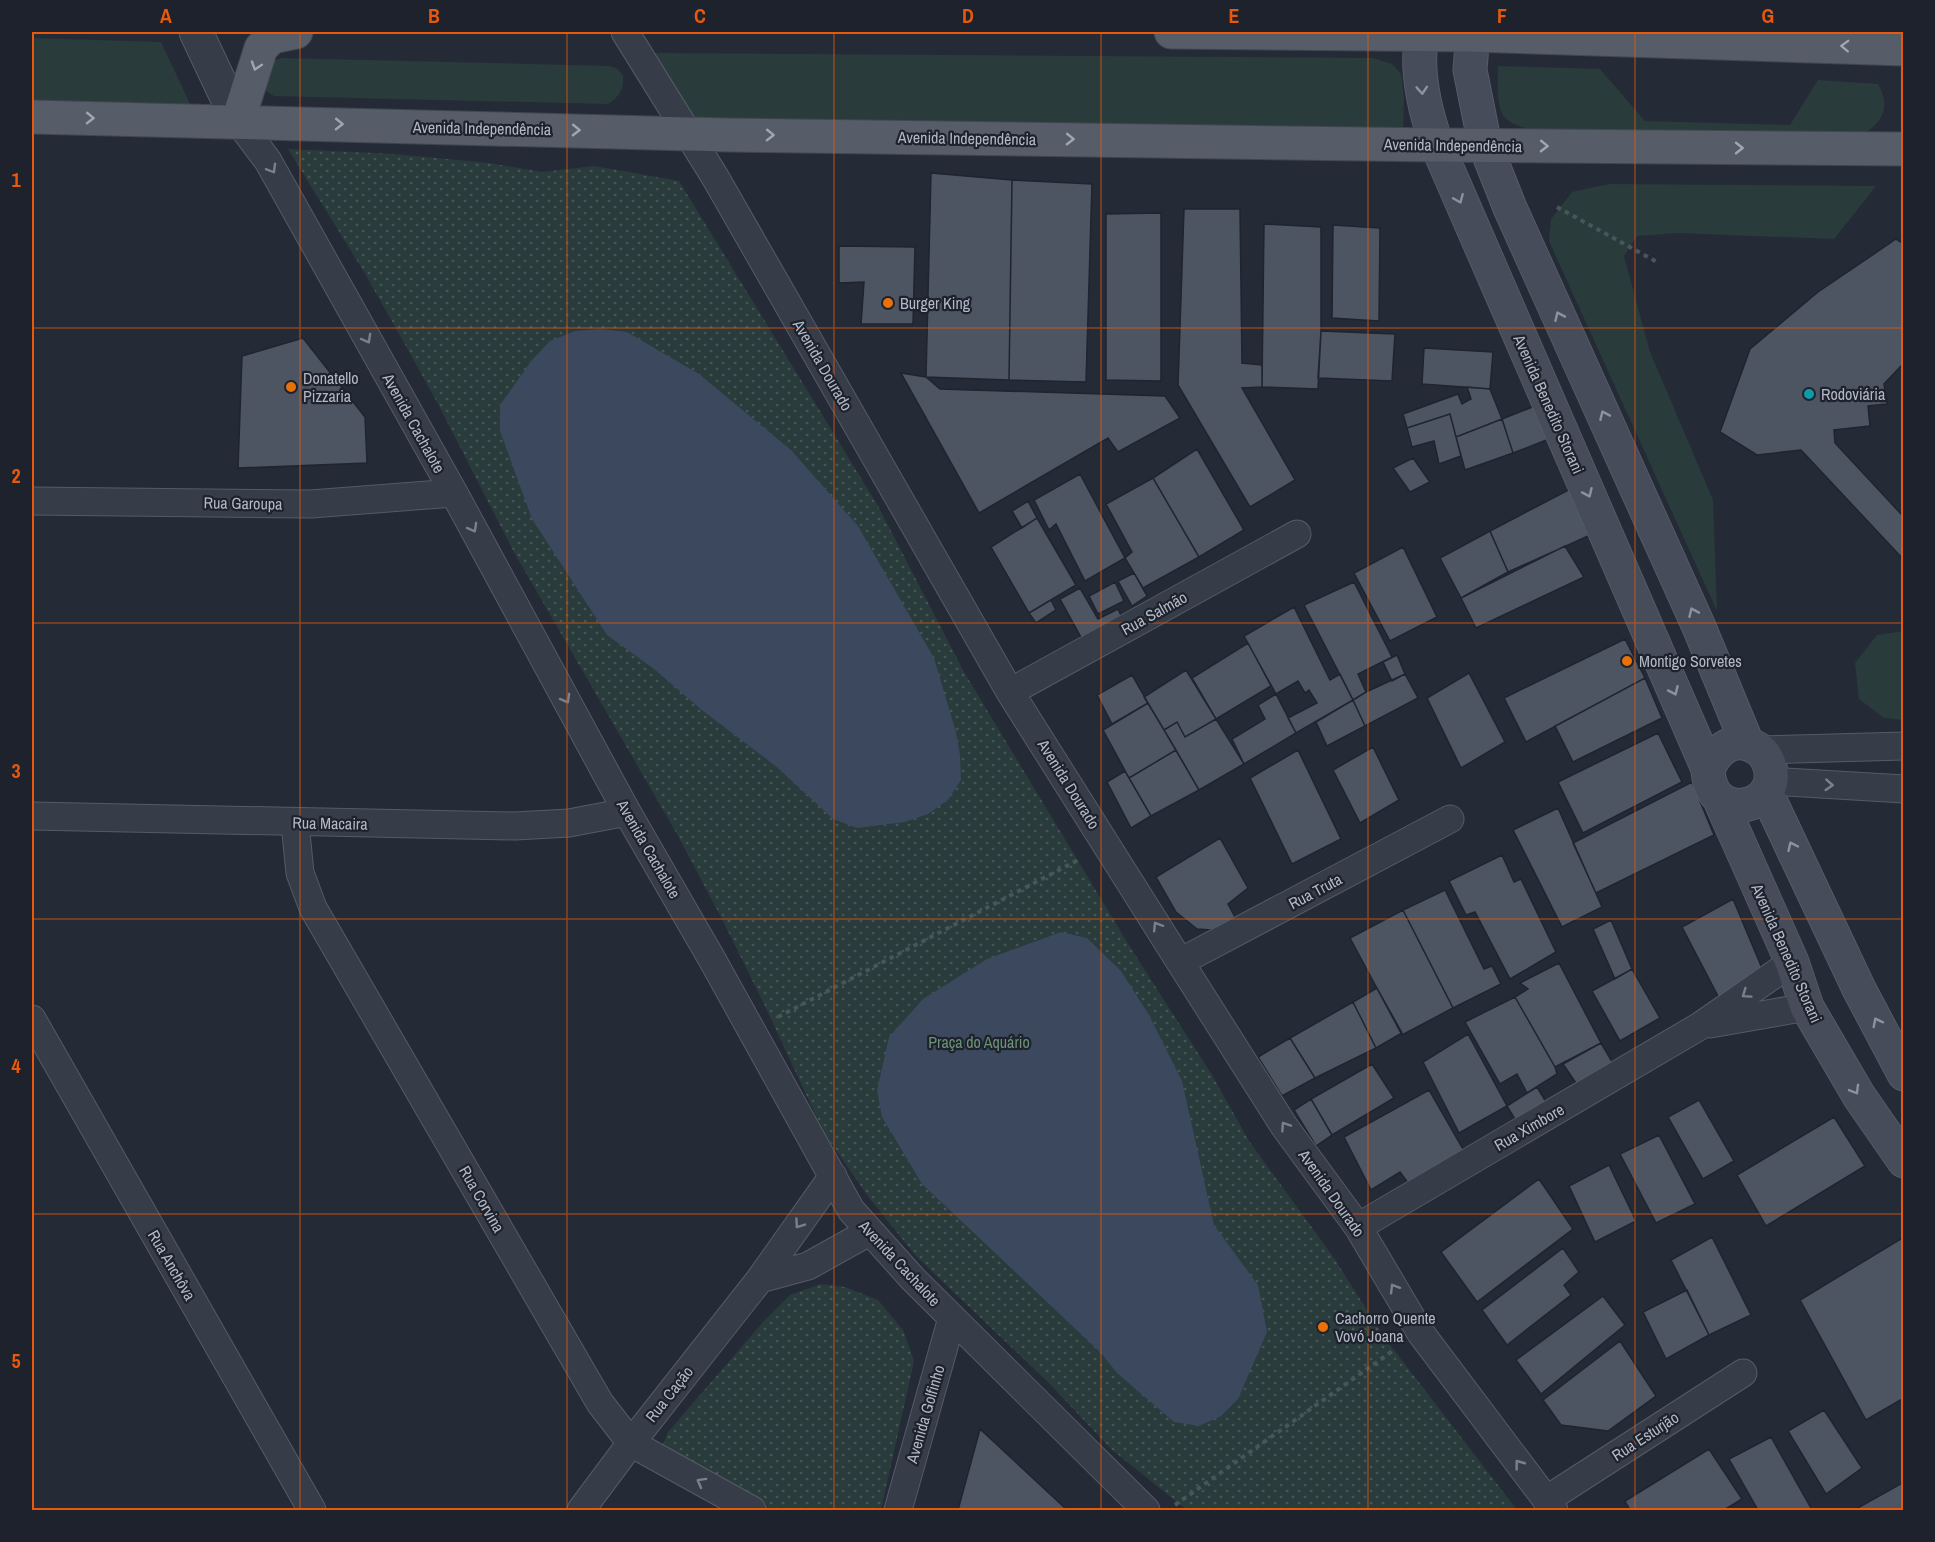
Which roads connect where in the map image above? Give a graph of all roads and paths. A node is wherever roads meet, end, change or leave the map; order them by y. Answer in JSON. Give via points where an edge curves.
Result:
{"nodes":[{"id":1,"x":196,"y":32,"type":"edge"},
{"id":2,"x":296,"y":32,"type":"edge"},
{"id":3,"x":625,"y":32,"type":"edge"},
{"id":4,"x":1171,"y":32,"type":"edge"},
{"id":5,"x":1422,"y":32,"type":"edge"},
{"id":6,"x":1472,"y":33,"type":"edge"},
{"id":7,"x":1904,"y":49,"type":"edge"},
{"id":8,"x":32,"y":117,"type":"edge"},
{"id":9,"x":238,"y":121,"type":"junction"},
{"id":10,"x":689,"y":134,"type":"junction"},
{"id":11,"x":1437,"y":145,"type":"junction"},
{"id":12,"x":1485,"y":145,"type":"junction"},
{"id":13,"x":1904,"y":149,"type":"edge"},
{"id":14,"x":1557,"y":207,"type":"dead end"},
{"id":15,"x":1658,"y":262,"type":"dead end"},
{"id":16,"x":454,"y":493,"type":"junction"},
{"id":17,"x":32,"y":501,"type":"edge"},
{"id":18,"x":1297,"y":534,"type":"dead end"},
{"id":19,"x":1010,"y":692,"type":"junction"},
{"id":20,"x":1904,"y":746,"type":"edge"},
{"id":21,"x":1754,"y":747,"type":"junction"},
{"id":22,"x":1708,"y":770,"type":"junction"},
{"id":23,"x":1768,"y":787,"type":"junction"},
{"id":24,"x":1904,"y":789,"type":"edge"},
{"id":25,"x":1720,"y":800,"type":"junction"},
{"id":26,"x":627,"y":812,"type":"junction"},
{"id":27,"x":32,"y":816,"type":"edge"},
{"id":28,"x":1450,"y":819,"type":"dead end"},
{"id":29,"x":295,"y":823,"type":"junction"},
{"id":30,"x":1107,"y":844,"type":"junction"},
{"id":31,"x":1792,"y":962,"type":"junction"},
{"id":32,"x":1180,"y":963,"type":"junction"},
{"id":33,"x":1808,"y":1007,"type":"junction"},
{"id":34,"x":32,"y":1019,"type":"edge"},
{"id":35,"x":1700,"y":1026,"type":"junction"},
{"id":36,"x":752,"y":1031,"type":"junction"},
{"id":37,"x":1904,"y":1074,"type":"edge"},
{"id":38,"x":1904,"y":1161,"type":"edge"},
{"id":39,"x":833,"y":1176,"type":"junction"},
{"id":40,"x":1358,"y":1227,"type":"junction"},
{"id":41,"x":869,"y":1232,"type":"junction"},
{"id":42,"x":760,"y":1279,"type":"junction"},
{"id":43,"x":952,"y":1318,"type":"junction"},
{"id":44,"x":1420,"y":1332,"type":"junction"},
{"id":45,"x":1743,"y":1373,"type":"dead end"},
{"id":46,"x":631,"y":1443,"type":"junction"},
{"id":47,"x":1550,"y":1505,"type":"edge"},
{"id":48,"x":312,"y":1510,"type":"edge"},
{"id":49,"x":581,"y":1510,"type":"edge"},
{"id":50,"x":752,"y":1510,"type":"edge"},
{"id":51,"x":898,"y":1510,"type":"edge"},
{"id":52,"x":1146,"y":1510,"type":"edge"},
{"id":53,"x":1167,"y":1510,"type":"edge"}],
"edges":[{"from":1,"to":9,"type":"street"},
{"from":2,"to":9,"type":"main road","one_way":true,"via":[[272,37],[261,48]]},
{"from":3,"to":10,"type":"street","name":"Avenida Dourado"},
{"from":4,"to":5,"type":"main road"},
{"from":5,"to":6,"type":"main road"},
{"from":5,"to":11,"type":"main road","name":"Avenida Benedito Storani","one_way":true,"via":[[1422,101]]},
{"from":7,"to":6,"type":"main road","one_way":true},
{"from":6,"to":12,"type":"main road","via":[[1470,70]]},
{"from":8,"to":9,"type":"main road","name":"Avenida Independência","one_way":true},
{"from":9,"to":10,"type":"main road","name":"Avenida Independência","one_way":true},
{"from":9,"to":16,"type":"street","name":"Avenida Cachalote","one_way":true,"via":[[268,161]]},
{"from":10,"to":11,"type":"main road","name":"Avenida Independência","one_way":true},
{"from":10,"to":19,"type":"street","name":"Avenida Dourado"},
{"from":11,"to":12,"type":"main road","name":"Avenida Independência"},
{"from":11,"to":22,"type":"main road","name":"Avenida Benedito Storani","one_way":true},
{"from":12,"to":13,"type":"main road","name":"Avenida Independência","one_way":true},
{"from":21,"to":12,"type":"main road","one_way":true},
{"from":14,"to":15,"type":"path"},
{"from":16,"to":17,"type":"street","name":"Rua Garoupa","via":[[311,504]]},
{"from":16,"to":26,"type":"street","name":"Avenida Cachalote","one_way":true},
{"from":18,"to":19,"type":"street","name":"Rua Salmão"},
{"from":19,"to":30,"type":"street","name":"Avenida Dourado"},
{"from":20,"to":21,"type":"street"},
{"from":21,"to":22,"type":"main road","via":[[1735,743],[1722,748]]},
{"from":21,"to":23,"type":"main road","via":[[1767,759],[1771,770]]},
{"from":22,"to":25,"type":"main road","via":[[1708,781]]},
{"from":23,"to":24,"type":"street","one_way":true},
{"from":23,"to":25,"type":"main road","via":[[1753,803],[1736,806]]},
{"from":37,"to":23,"type":"main road","one_way":true,"via":[[1859,988]]},
{"from":25,"to":31,"type":"main road","name":"Avenida Benedito Storani"},
{"from":26,"to":29,"type":"street","name":"Rua Macaira","via":[[569,823],[515,826]]},
{"from":26,"to":36,"type":"street","name":"Avenida Cachalote"},
{"from":27,"to":29,"type":"street","name":"Rua Macaira"},
{"from":28,"to":32,"type":"street","name":"Rua Truta"},
{"from":29,"to":46,"type":"street","name":"Rua Corvina","via":[[300,873],[313,908],[600,1403]]},
{"from":32,"to":30,"type":"street","name":"Avenida Dourado","one_way":true},
{"from":30,"to":36,"type":"path"},
{"from":31,"to":33,"type":"main road","name":"Avenida Benedito Storani"},
{"from":31,"to":35,"type":"street","name":"Rua Ximbore","one_way":true},
{"from":40,"to":32,"type":"street","name":"Avenida Dourado","one_way":true,"via":[[1284,1126]]},
{"from":33,"to":35,"type":"street","name":"Rua Ximbore"},
{"from":33,"to":38,"type":"main road","name":"Avenida Benedito Storani","one_way":true,"via":[[1859,1096]]},
{"from":34,"to":48,"type":"street","name":"Rua Anchôva"},
{"from":35,"to":40,"type":"street","name":"Rua Ximbore"},
{"from":36,"to":39,"type":"street","name":"Avenida Cachalote"},
{"from":39,"to":41,"type":"street","name":"Avenida Cachalote","via":[[851,1210]]},
{"from":39,"to":42,"type":"street","name":"Rua Cação","one_way":true},
{"from":44,"to":40,"type":"street","name":"Avenida Dourado","one_way":true},
{"from":41,"to":42,"type":"street","via":[[808,1266]]},
{"from":41,"to":43,"type":"street","name":"Avenida Cachalote"},
{"from":42,"to":46,"type":"street","name":"Rua Cação"},
{"from":43,"to":51,"type":"street","name":"Avenida Golfinho"},
{"from":43,"to":52,"type":"street","name":"Avenida Cachalote"},
{"from":47,"to":44,"type":"street","name":"Avenida Dourado","one_way":true},
{"from":44,"to":53,"type":"path"},
{"from":45,"to":47,"type":"street","name":"Rua Esturjão"},
{"from":46,"to":49,"type":"street","name":"Rua Cação"},
{"from":50,"to":46,"type":"street","name":"Rua Corvina","one_way":true}]}
